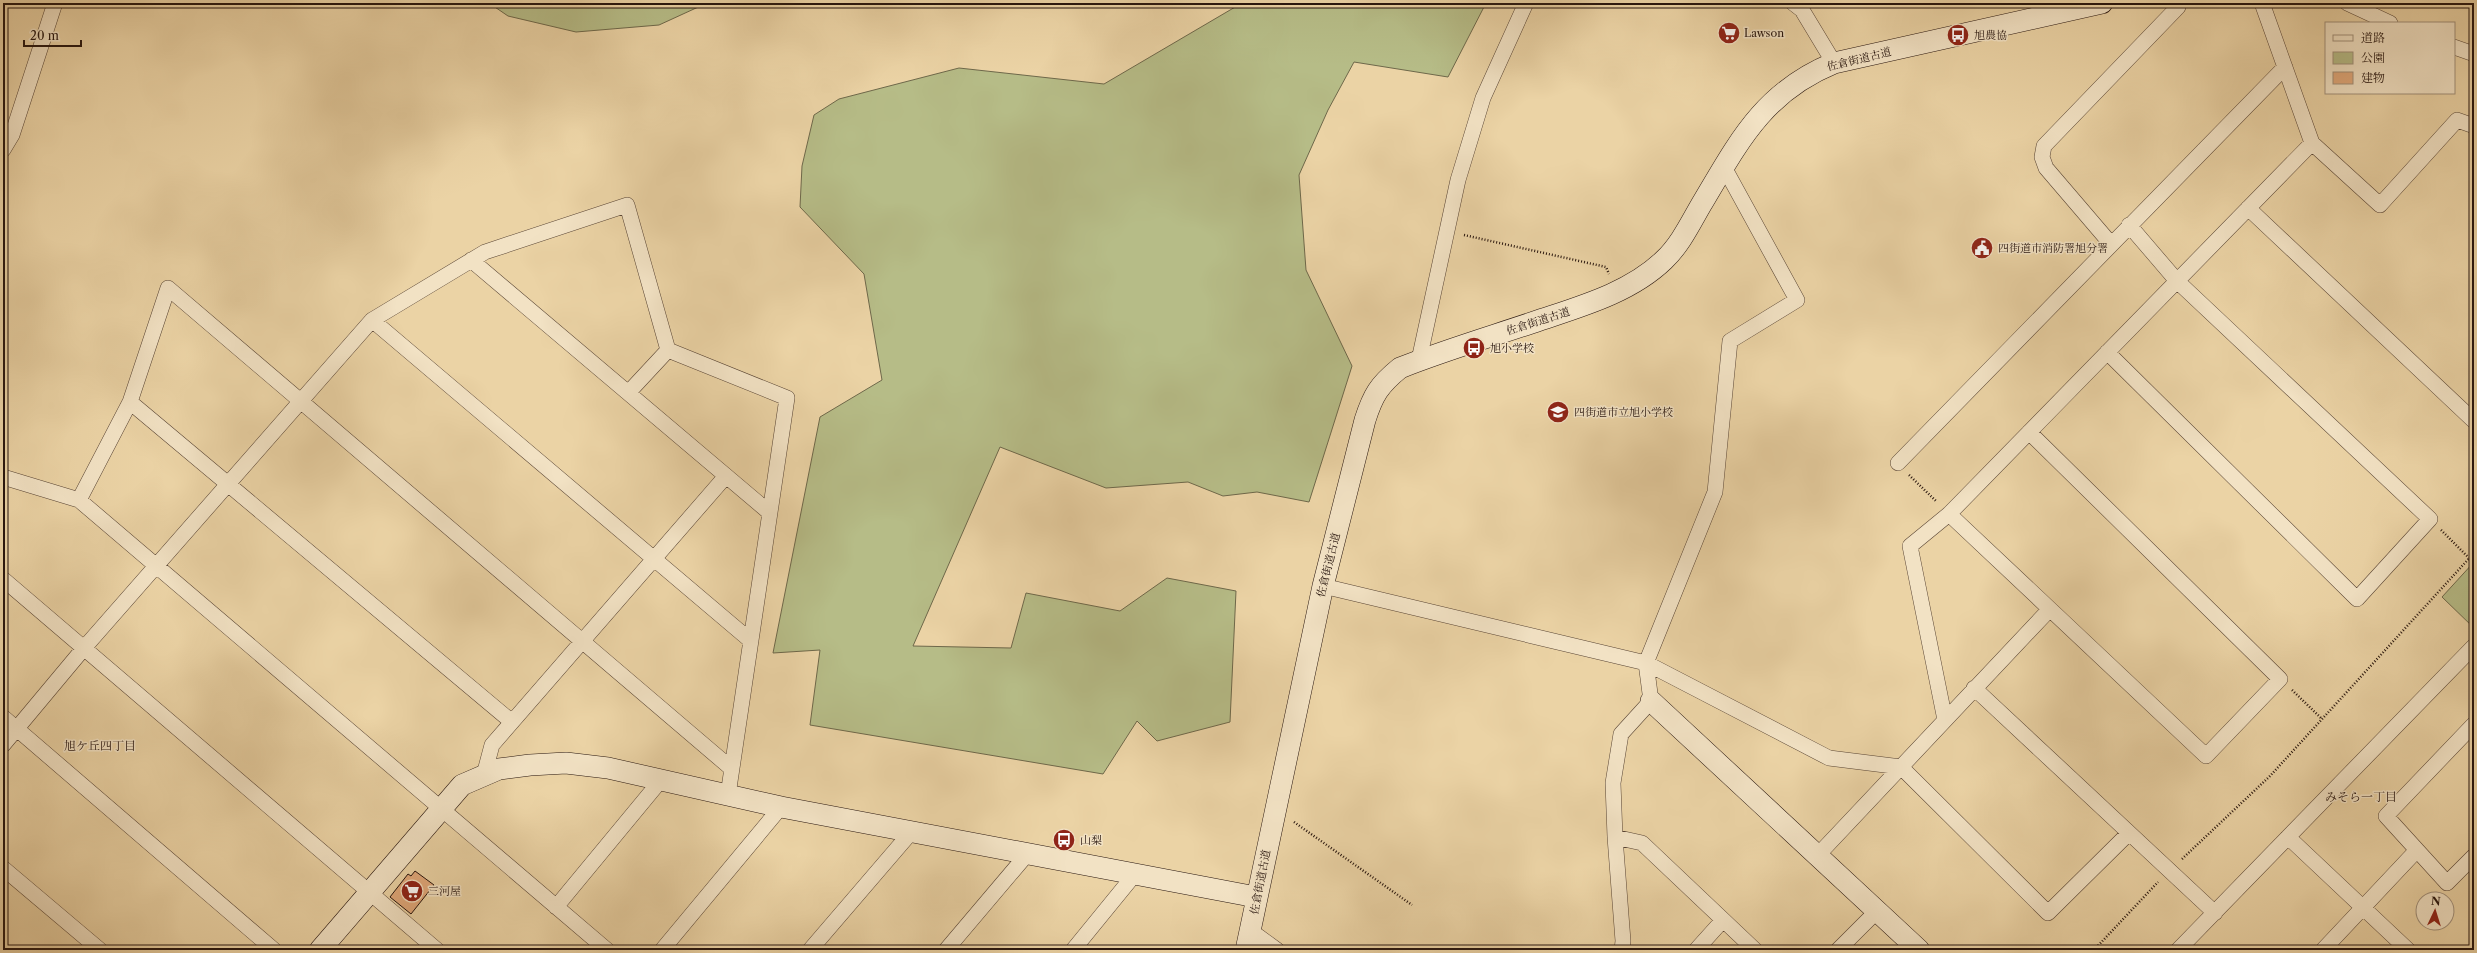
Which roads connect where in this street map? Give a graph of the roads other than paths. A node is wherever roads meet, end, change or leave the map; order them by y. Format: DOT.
graph roads {
  1 [pos="55,3"];
  2 [pos="1526,3"];
  3 [pos="1793,3"];
  4 [pos="2102,3"];
  5 [pos="2179,3"];
  6 [pos="2262,3"];
  7 [pos="2348,3"];
  8 [pos="2388,22"];
  9 [pos="2455,47"];
  10 [pos="2474,54"];
  11 [pos="1834,63"];
  12 [pos="2284,67"];
  13 [pos="2474,126"];
  14 [pos="2312,143"];
  15 [pos="3,150"];
  16 [pos="1724,167"];
  17 [pos="2248,208"];
  18 [pos="2129,225"];
  19 [pos="2111,244"];
  20 [pos="471,260"];
  21 [pos="2177,281"];
  22 [pos="372,320"];
  23 [pos="668,350"];
  24 [pos="2108,352"];
  25 [pos="1419,360"];
  26 [pos="628,394"];
  27 [pos="300,400"];
  28 [pos="130,402"];
  29 [pos="2474,421"];
  30 [pos="2029,432"];
  31 [pos="1898,463"];
  32 [pos="726,476"];
  33 [pos="3,477"];
  34 [pos="227,484"];
  35 [pos="79,500"];
  36 [pos="770,513"];
  37 [pos="1949,514"];
  38 [pos="654,559"];
  39 [pos="155,566"];
  40 [pos="3,579"];
  41 [pos="1322,586"];
  42 [pos="2049,610"];
  43 [pos="582,641"];
  44 [pos="751,641"];
  45 [pos="2474,646"];
  46 [pos="84,648"];
  47 [pos="1646,663"];
  48 [pos="1974,688"];
  49 [pos="1651,701"];
  50 [pos="3,717"];
  51 [pos="1945,720"];
  52 [pos="512,722"];
  53 [pos="2474,724"];
  54 [pos="16,729"];
  55 [pos="3,745"];
  56 [pos="1901,767"];
  57 [pos="732,769"];
  58 [pos="484,775"];
  59 [pos="661,780"];
  60 [pos="728,795"];
  61 [pos="781,806"];
  62 [pos="441,808"];
  63 [pos="913,830"];
  64 [pos="2129,833"];
  65 [pos="2288,836"];
  66 [pos="1615,837"];
  67 [pos="2417,850"];
  68 [pos="1029,852"];
  69 [pos="1818,855"];
  70 [pos="2474,856"];
  71 [pos="3,868"];
  72 [pos="1135,874"];
  73 [pos="369,892"];
  74 [pos="1256,897"];
  75 [pos="556,907"];
  76 [pos="2363,908"];
  77 [pos="1877,911"];
  78 [pos="2215,913"];
  79 [pos="1723,920"];
  80 [pos="1248,940"];
  81 [pos="100,950"];
  82 [pos="274,950"];
  83 [pos="320,950"];
  84 [pos="437,950"];
  85 [pos="607,950"];
  86 [pos="662,950"];
  87 [pos="810,950"];
  88 [pos="946,950"];
  89 [pos="1073,950"];
  90 [pos="1277,950"];
  91 [pos="1622,950"];
  92 [pos="1696,950"];
  93 [pos="1755,950"];
  94 [pos="1838,950"];
  95 [pos="1919,950"];
  96 [pos="2178,950"];
  97 [pos="2323,950"];
  98 [pos="2408,950"];
  1 -- 15 [label="street"];
  2 -- 25 [label="street"];
  3 -- 11 [label="street"];
  4 -- 11 [label="street, 佐倉街道古道"];
  5 -- 19 [label="street"];
  6 -- 12 [label="street"];
  7 -- 8 [label="street"];
  9 -- 10 [label="street"];
  11 -- 16 [label="street, 佐倉街道古道"];
  12 -- 14 [label="street"];
  12 -- 18 [label="street"];
  13 -- 14 [label="street"];
  14 -- 17 [label="street"];
  16 -- 25 [label="street, 佐倉街道古道"];
  16 -- 47 [label="street"];
  17 -- 21 [label="street"];
  17 -- 29 [label="street"];
  18 -- 19 [label="street"];
  18 -- 21 [label="street"];
  19 -- 31 [label="street"];
  20 -- 22 [label="street"];
  20 -- 23 [label="street"];
  20 -- 26 [label="street"];
  21 -- 24 [label="street"];
  21 -- 24 [label="street"];
  22 -- 27 [label="street"];
  22 -- 38 [label="street"];
  23 -- 26 [label="street"];
  23 -- 36 [label="street"];
  24 -- 30 [label="street"];
  25 -- 41 [label="street, 佐倉街道古道"];
  26 -- 32 [label="street"];
  27 -- 28 [label="street"];
  27 -- 34 [label="street"];
  27 -- 43 [label="street"];
  28 -- 34 [label="street"];
  28 -- 35 [label="street"];
  30 -- 37 [label="street"];
  30 -- 42 [label="street"];
  32 -- 36 [label="street"];
  32 -- 38 [label="street"];
  33 -- 35 [label="street"];
  34 -- 39 [label="street"];
  34 -- 52 [label="street"];
  35 -- 39 [label="street"];
  36 -- 44 [label="street"];
  37 -- 42 [label="street"];
  37 -- 51 [label="street"];
  38 -- 43 [label="street"];
  38 -- 44 [label="street"];
  39 -- 46 [label="street"];
  39 -- 62 [label="street"];
  40 -- 46 [label="street"];
  41 -- 47 [label="street"];
  41 -- 74 [label="street, 佐倉街道古道"];
  42 -- 48 [label="street"];
  43 -- 52 [label="street"];
  43 -- 57 [label="street"];
  44 -- 57 [label="street"];
  45 -- 65 [label="street"];
  46 -- 54 [label="street"];
  46 -- 73 [label="street"];
  47 -- 49 [label="street"];
  47 -- 56 [label="street"];
  48 -- 51 [label="street"];
  48 -- 64 [label="street"];
  49 -- 66 [label="street"];
  49 -- 69 [label="street"];
  50 -- 54 [label="street"];
  51 -- 56 [label="street"];
  52 -- 58 [label="street"];
  53 -- 67 [label="street"];
  54 -- 55 [label="street"];
  54 -- 82 [label="street"];
  56 -- 64 [label="street"];
  56 -- 69 [label="street"];
  57 -- 60 [label="street"];
  58 -- 59 [label="street"];
  58 -- 62 [label="street"];
  59 -- 60 [label="street"];
  59 -- 75 [label="street"];
  60 -- 61 [label="street"];
  61 -- 63 [label="street"];
  61 -- 86 [label="street"];
  62 -- 73 [label="street"];
  62 -- 75 [label="street"];
  63 -- 68 [label="street"];
  63 -- 87 [label="street"];
  64 -- 78 [label="street"];
  65 -- 76 [label="street"];
  65 -- 78 [label="street"];
  66 -- 79 [label="street"];
  66 -- 91 [label="street"];
  67 -- 70 [label="street"];
  67 -- 76 [label="street"];
  68 -- 72 [label="street"];
  68 -- 88 [label="street"];
  69 -- 77 [label="street"];
  71 -- 81 [label="street"];
  72 -- 74 [label="street"];
  72 -- 89 [label="street"];
  73 -- 83 [label="street"];
  73 -- 84 [label="street"];
  74 -- 80 [label="street, 佐倉街道古道"];
  75 -- 85 [label="street"];
  76 -- 97 [label="street"];
  76 -- 98 [label="street"];
  77 -- 94 [label="street"];
  77 -- 95 [label="street"];
  78 -- 96 [label="street"];
  79 -- 92 [label="street"];
  79 -- 93 [label="street"];
  80 -- 90 [label="street"];
}
